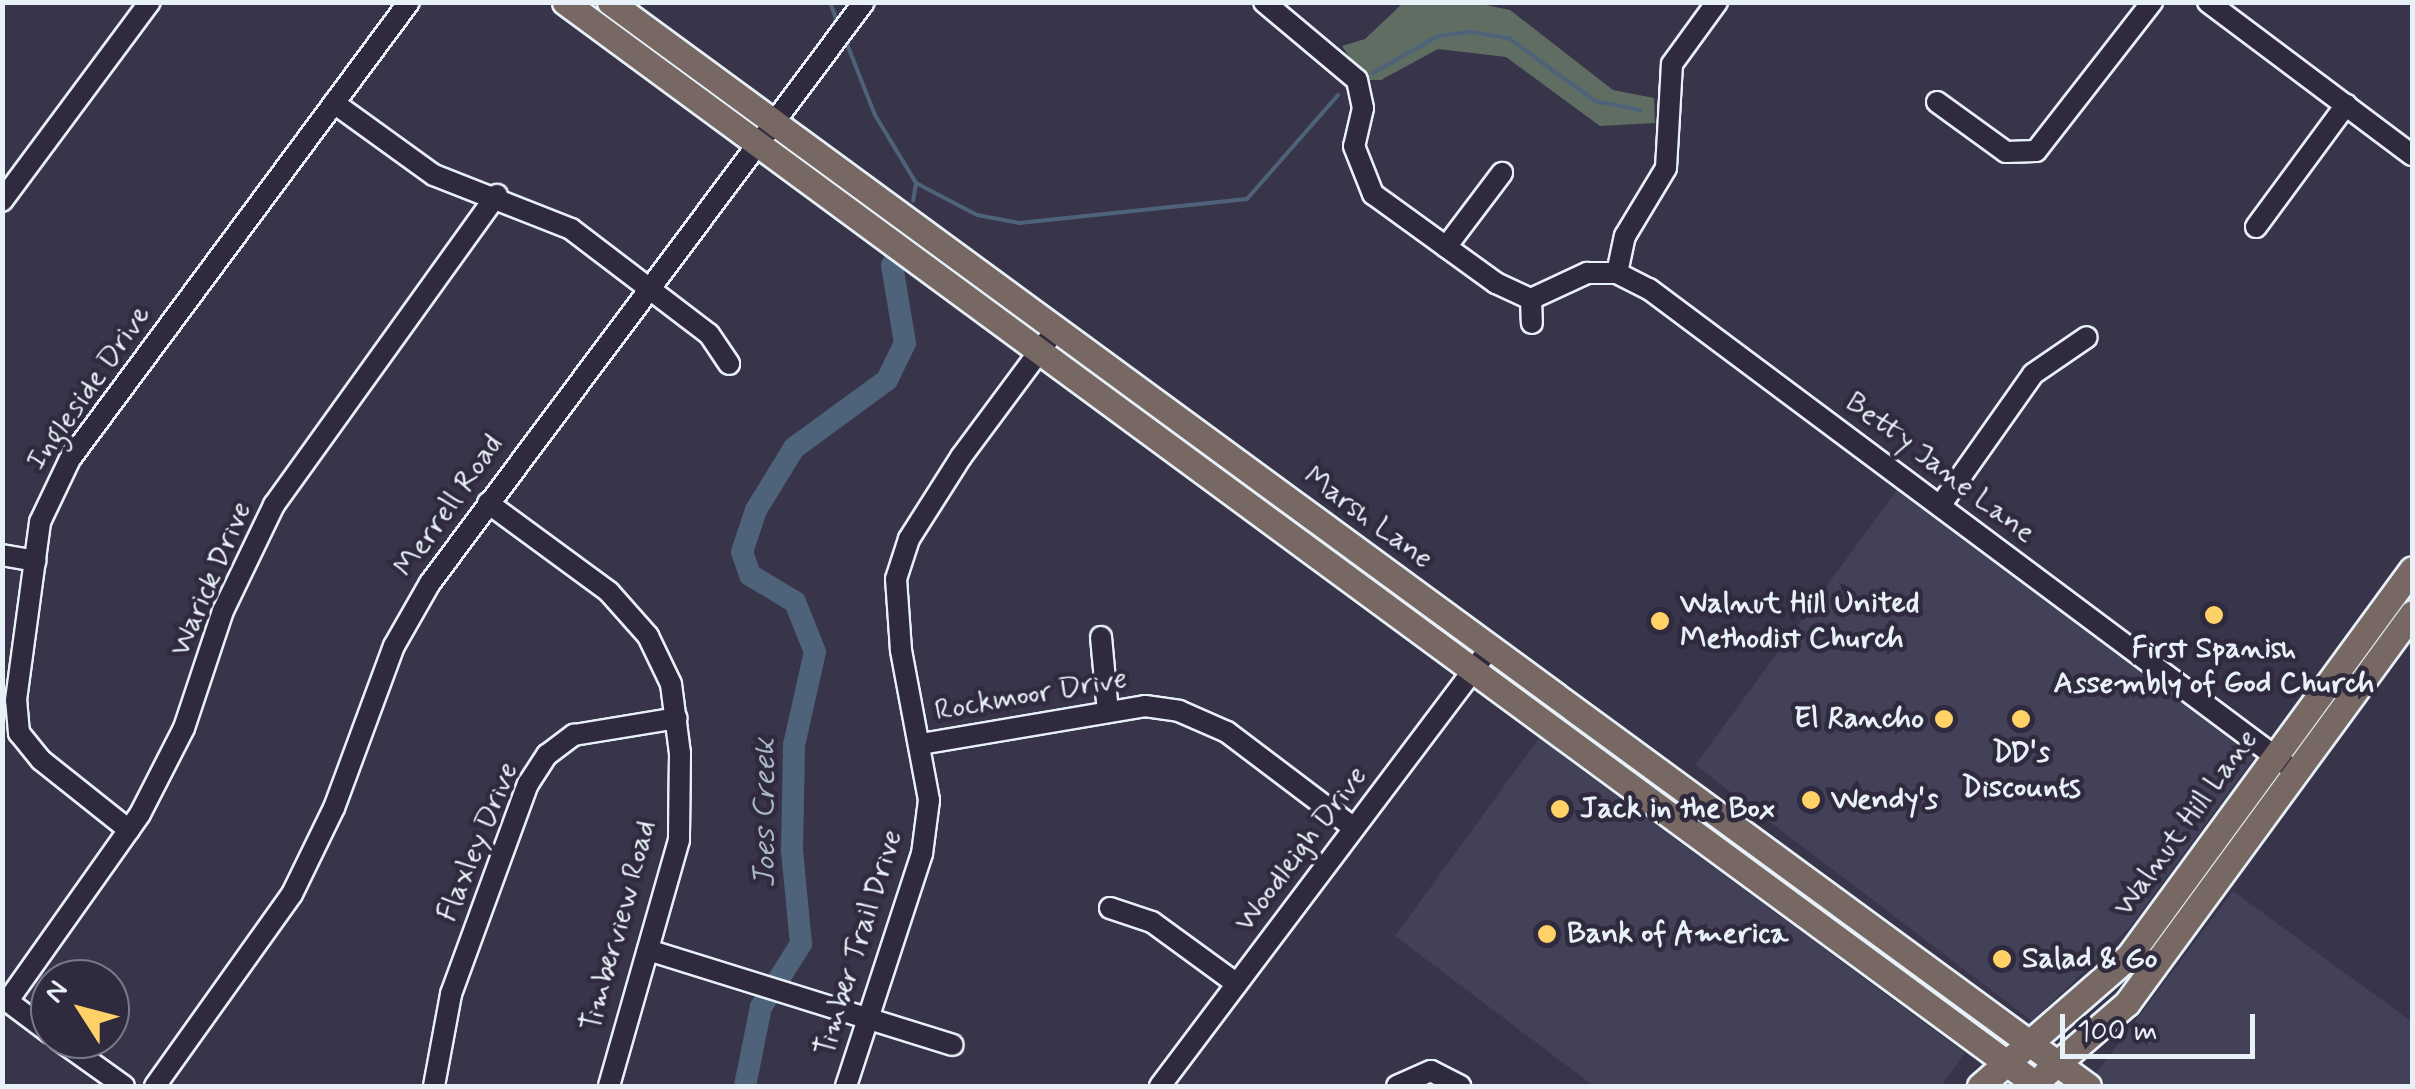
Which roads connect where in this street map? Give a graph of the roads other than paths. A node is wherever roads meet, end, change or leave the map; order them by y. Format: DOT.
graph roads {
  1 [pos="150,2"];
  2 [pos="409,2"];
  3 [pos="565,2"];
  4 [pos="610,2"];
  5 [pos="1264,2"];
  6 [pos="1717,2"];
  7 [pos="2152,2"];
  8 [pos="2208,2"];
  9 [pos="858,11"];
  10 [pos="1938,102"];
  11 [pos="334,103"];
  12 [pos="2346,106"];
  13 [pos="768,133"];
  14 [pos="2412,156"];
  15 [pos="1502,173"];
  16 [pos="497,196"];
  17 [pos="2,202"];
  18 [pos="2256,227"];
  19 [pos="1446,247"];
  20 [pos="1617,273"];
  21 [pos="652,290"];
  22 [pos="1531,299"];
  23 [pos="1532,323"];
  24 [pos="1058,330"];
  25 [pos="2087,337"];
  26 [pos="1040,350"];
  27 [pos="728,364"];
  28 [pos="1280,493"];
  29 [pos="488,503"];
  30 [pos="1940,506"];
  31 [pos="1264,515"];
  32 [pos="2,555"];
  33 [pos="35,561"];
  34 [pos="2412,569"];
  35 [pos="2400,626"];
  36 [pos="1101,638"];
  37 [pos="1490,648"];
  38 [pos="1473,669"];
  39 [pos="1108,712"];
  40 [pos="677,718"];
  41 [pos="921,744"];
  42 [pos="2286,764"];
  43 [pos="1676,785"];
  44 [pos="1660,807"];
  45 [pos="1354,828"];
  46 [pos="129,830"];
  47 [pos="2196,887"];
  48 [pos="1822,892"];
  49 [pos="1110,908"];
  50 [pos="1804,913"];
  51 [pos="648,950"];
  52 [pos="1238,984"];
  53 [pos="5,999"];
  54 [pos="30,1018"];
  55 [pos="868,1019"];
  56 [pos="953,1045"];
  57 [pos="2031,1046"];
  58 [pos="86,1059"];
  59 [pos="2008,1064"];
  60 [pos="2057,1065"];
  61 [pos="124,1086"];
  62 [pos="155,1086"];
  63 [pos="434,1086"];
  64 [pos="609,1086"];
  65 [pos="846,1086"];
  66 [pos="1160,1086"];
  67 [pos="1397,1086"];
  68 [pos="1460,1086"];
  69 [pos="1980,1086"];
  70 [pos="2034,1086"];
  71 [pos="2088,1086"];
  1 -- 17 [label="street"];
  2 -- 11 [label="street, Ingleside Drive"];
  3 -- 13 [label="main road, Marsh Lane"];
  4 -- 13 [label="main road, Marsh Lane"];
  5 -- 19 [label="street"];
  6 -- 20 [label="street"];
  7 -- 10 [label="street"];
  8 -- 12 [label="street"];
  9 -- 13 [label="street, Merrell Road"];
  11 -- 16 [label="street"];
  11 -- 33 [label="street, Ingleside Drive"];
  12 -- 14 [label="street"];
  12 -- 18 [label="street"];
  13 -- 21 [label="street, Merrell Road"];
  13 -- 24 [label="main road, Marsh Lane"];
  13 -- 26 [label="main road, Marsh Lane"];
  15 -- 19 [label="street"];
  16 -- 21 [label="street"];
  16 -- 46 [label="street, Warick Drive"];
  19 -- 22 [label="street"];
  20 -- 22 [label="street"];
  20 -- 30 [label="street, Betty Jane Lane"];
  21 -- 27 [label="street"];
  21 -- 29 [label="street, Merrell Road"];
  22 -- 23 [label="street"];
  24 -- 26 [label="street, Timber Trail Drive"];
  24 -- 28 [label="main road, Marsh Lane"];
  25 -- 30 [label="street"];
  26 -- 31 [label="main road, Marsh Lane"];
  26 -- 41 [label="street, Timber Trail Drive"];
  28 -- 31 [label="main road"];
  28 -- 37 [label="main road, Marsh Lane"];
  29 -- 40 [label="street, Timberview Road"];
  29 -- 62 [label="street, Merrell Road"];
  30 -- 42 [label="street, Betty Jane Lane"];
  31 -- 38 [label="main road, Marsh Lane"];
  32 -- 33 [label="street"];
  33 -- 46 [label="street, Ingleside Drive"];
  34 -- 35 [label="main road, Walnut Hill Lane"];
  35 -- 42 [label="main road, Walnut Hill Lane"];
  36 -- 39 [label="street"];
  37 -- 38 [label="street, Woodleigh Drive"];
  37 -- 43 [label="main road, Marsh Lane"];
  38 -- 44 [label="main road, Marsh Lane"];
  38 -- 45 [label="street, Woodleigh Drive"];
  39 -- 41 [label="street, Rockmoor Drive"];
  39 -- 45 [label="street, Rockmoor Drive"];
  40 -- 51 [label="street, Timberview Road"];
  40 -- 63 [label="street, Flaxley Drive"];
  41 -- 55 [label="street, Timber Trail Drive"];
  42 -- 47 [label="main road, Walnut Hill Lane"];
  43 -- 44 [label="main road"];
  43 -- 48 [label="main road, Marsh Lane"];
  44 -- 50 [label="main road, Marsh Lane"];
  45 -- 52 [label="street, Woodleigh Drive"];
  46 -- 53 [label="street, Warick Drive"];
  47 -- 57 [label="main road, Walnut Hill Lane"];
  47 -- 60 [label="main road, Walnut Hill Lane"];
  48 -- 50 [label="main road"];
  48 -- 57 [label="main road, Marsh Lane"];
  49 -- 52 [label="street"];
  50 -- 59 [label="main road, Marsh Lane"];
  51 -- 55 [label="street"];
  51 -- 64 [label="street, Timberview Road"];
  52 -- 66 [label="street, Woodleigh Drive"];
  53 -- 54 [label="street"];
  55 -- 56 [label="street"];
  55 -- 65 [label="street, Timber Trail Drive"];
  57 -- 59 [label="main road, Walnut Hill Lane"];
  57 -- 60 [label="main road, Marsh Lane"];
  58 -- 61 [label="street"];
  59 -- 69 [label="main road, Walnut Hill Lane"];
  59 -- 70 [label="main road, Marsh Lane"];
  60 -- 70 [label="main road, Walnut Hill Lane"];
  60 -- 71 [label="main road, Marsh Lane"];
  67 -- 68 [label="street"];
}
